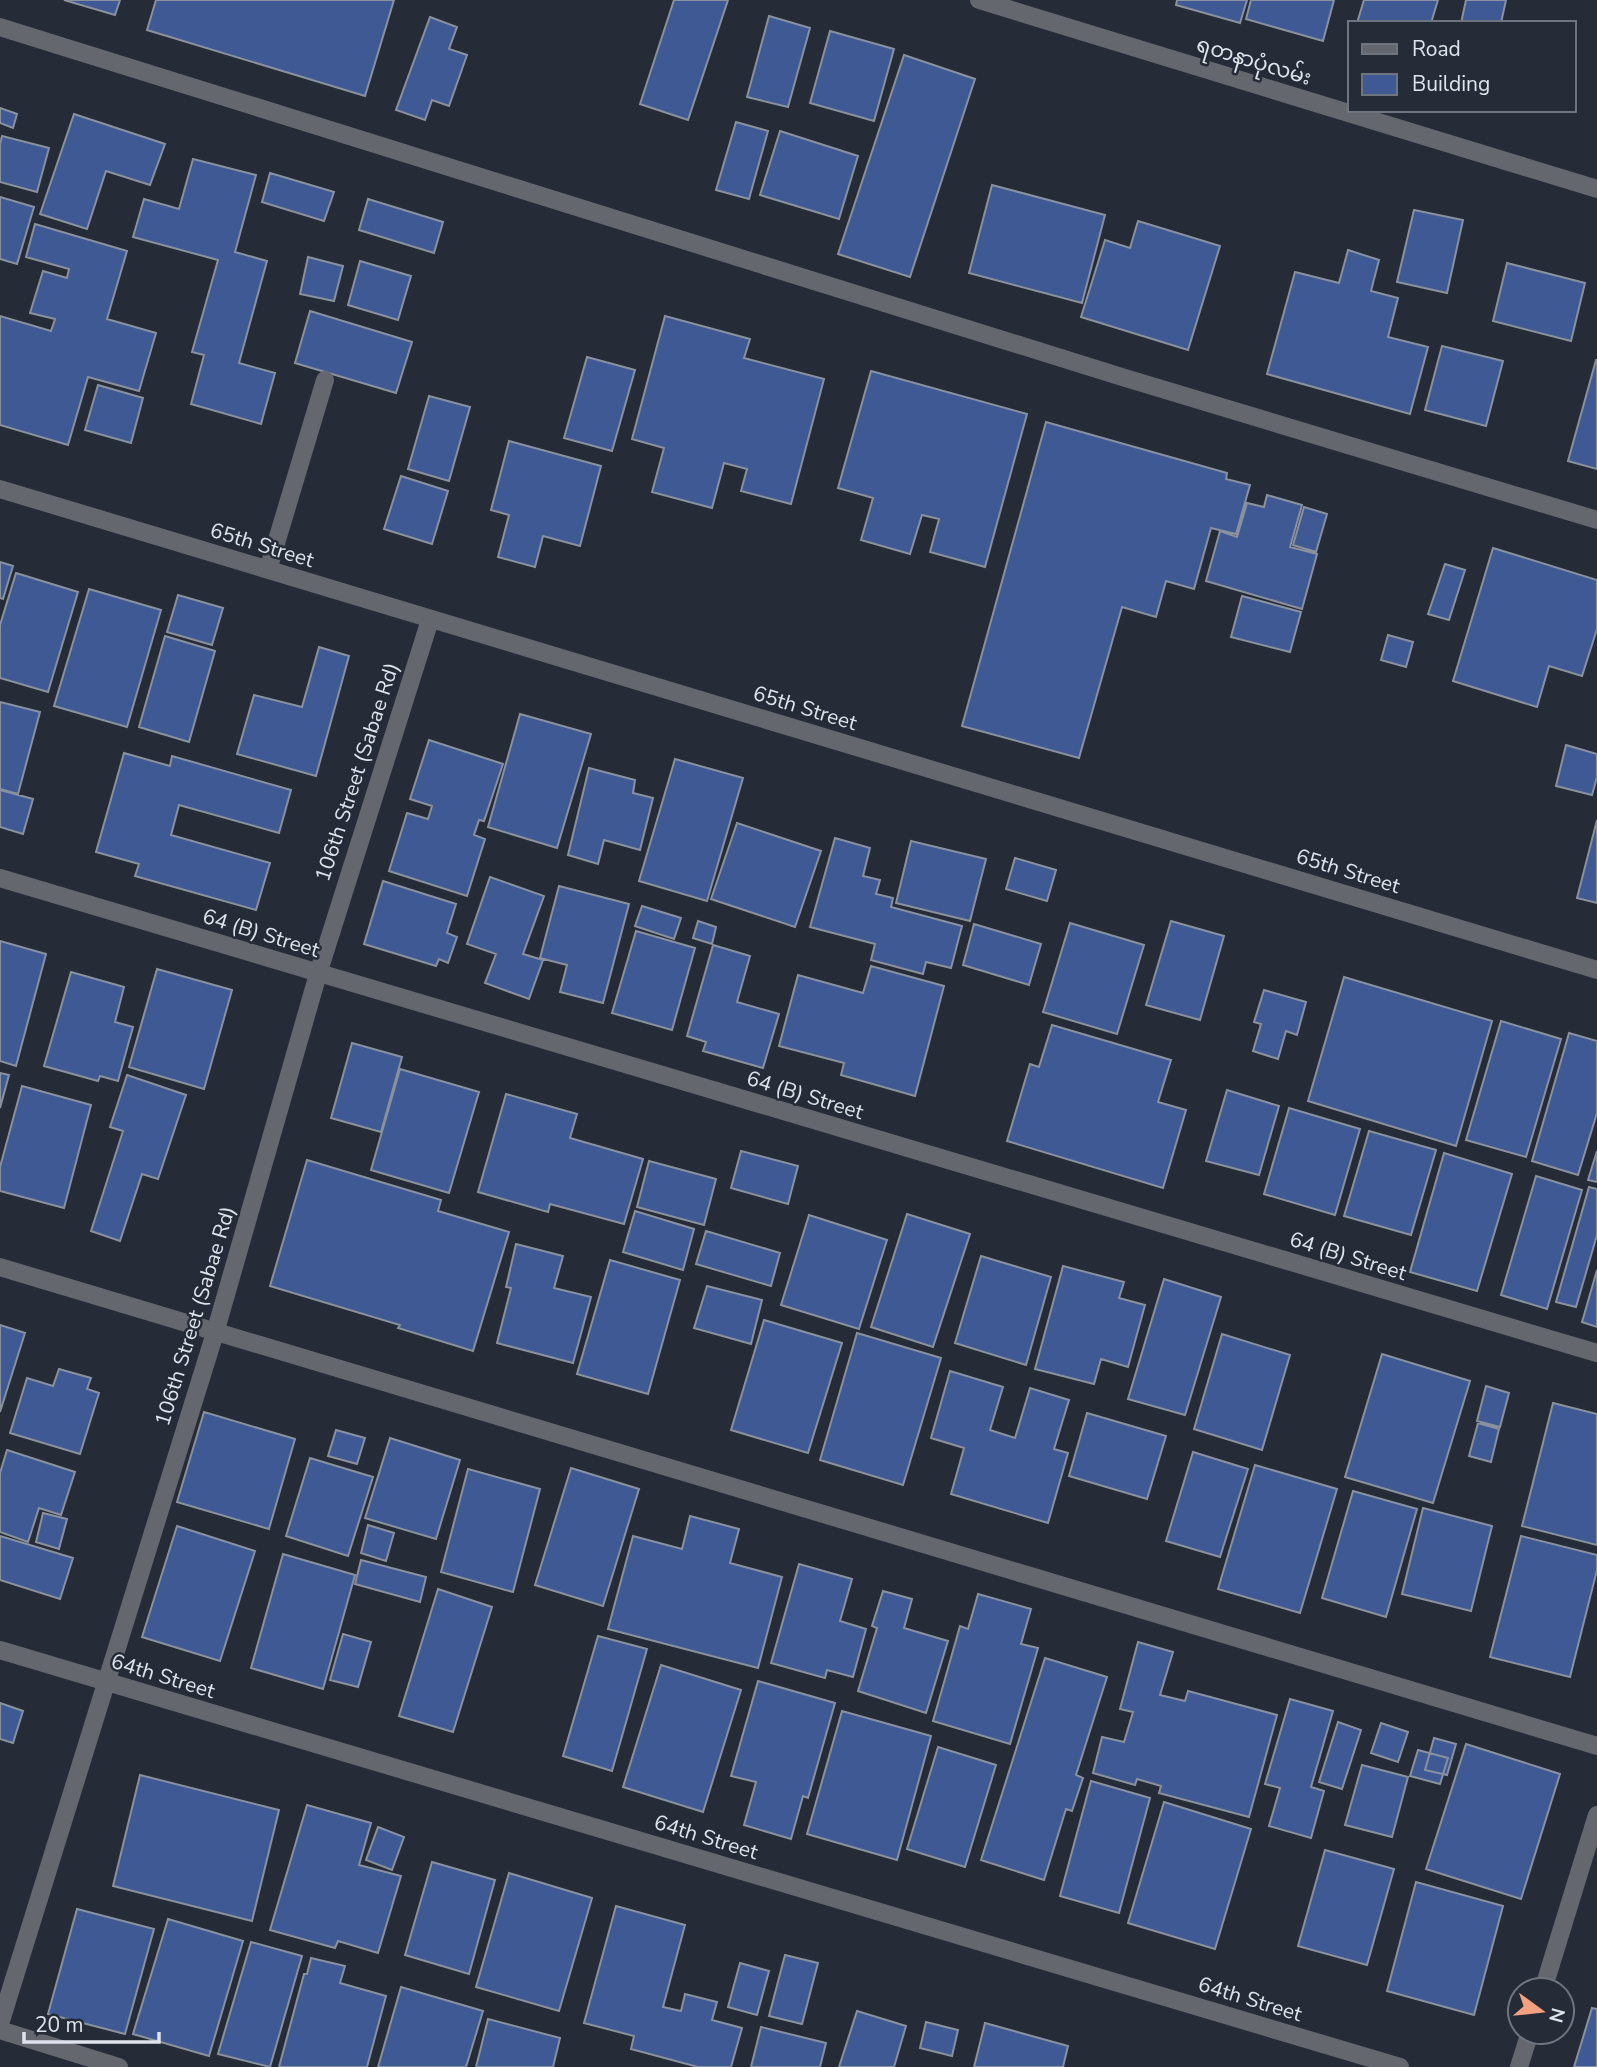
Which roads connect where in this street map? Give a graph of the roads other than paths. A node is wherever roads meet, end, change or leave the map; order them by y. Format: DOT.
graph roads {
  1 [pos="979,0"];
  2 [pos="0,27"];
  3 [pos="1597,189"];
  4 [pos="325,380"];
  5 [pos="0,489"];
  6 [pos="1597,520"];
  7 [pos="268,570"];
  8 [pos="430,620"];
  9 [pos="0,878"];
  10 [pos="1597,970"];
  11 [pos="318,974"];
  12 [pos="0,1267"];
  13 [pos="215,1333"];
  14 [pos="1597,1353"];
  15 [pos="0,1650"];
  16 [pos="105,1683"];
  17 [pos="1597,1746"];
  18 [pos="1597,1815"];
  19 [pos="1547,1976"];
  20 [pos="0,2024"];
  21 [pos="0,2030"];
  22 [pos="1526,2046"];
  23 [pos="119,2067"];
  24 [pos="1400,2067"];
  25 [pos="1520,2067"];
  1 -- 3 [label="street, ရတနာပုံလမ်း"];
  2 -- 6 [label="street"];
  4 -- 7 [label="street"];
  5 -- 7 [label="street, 65th Street"];
  7 -- 8 [label="street, 65th Street"];
  8 -- 10 [label="street, 65th Street"];
  8 -- 11 [label="street, 106th Street (Sabae Rd)"];
  9 -- 11 [label="street, 64 (B) Street"];
  11 -- 13 [label="street, 106th Street (Sabae Rd)"];
  11 -- 14 [label="street, 64 (B) Street"];
  12 -- 13 [label="street"];
  13 -- 16 [label="street, 106th Street (Sabae Rd)"];
  13 -- 17 [label="street"];
  15 -- 16 [label="street, 64th Street"];
  16 -- 20 [label="street, 106th Street (Sabae Rd)"];
  16 -- 24 [label="street, 64th Street"];
  18 -- 19 [label="street"];
  21 -- 23 [label="street"];
  22 -- 25 [label="street"];
}
